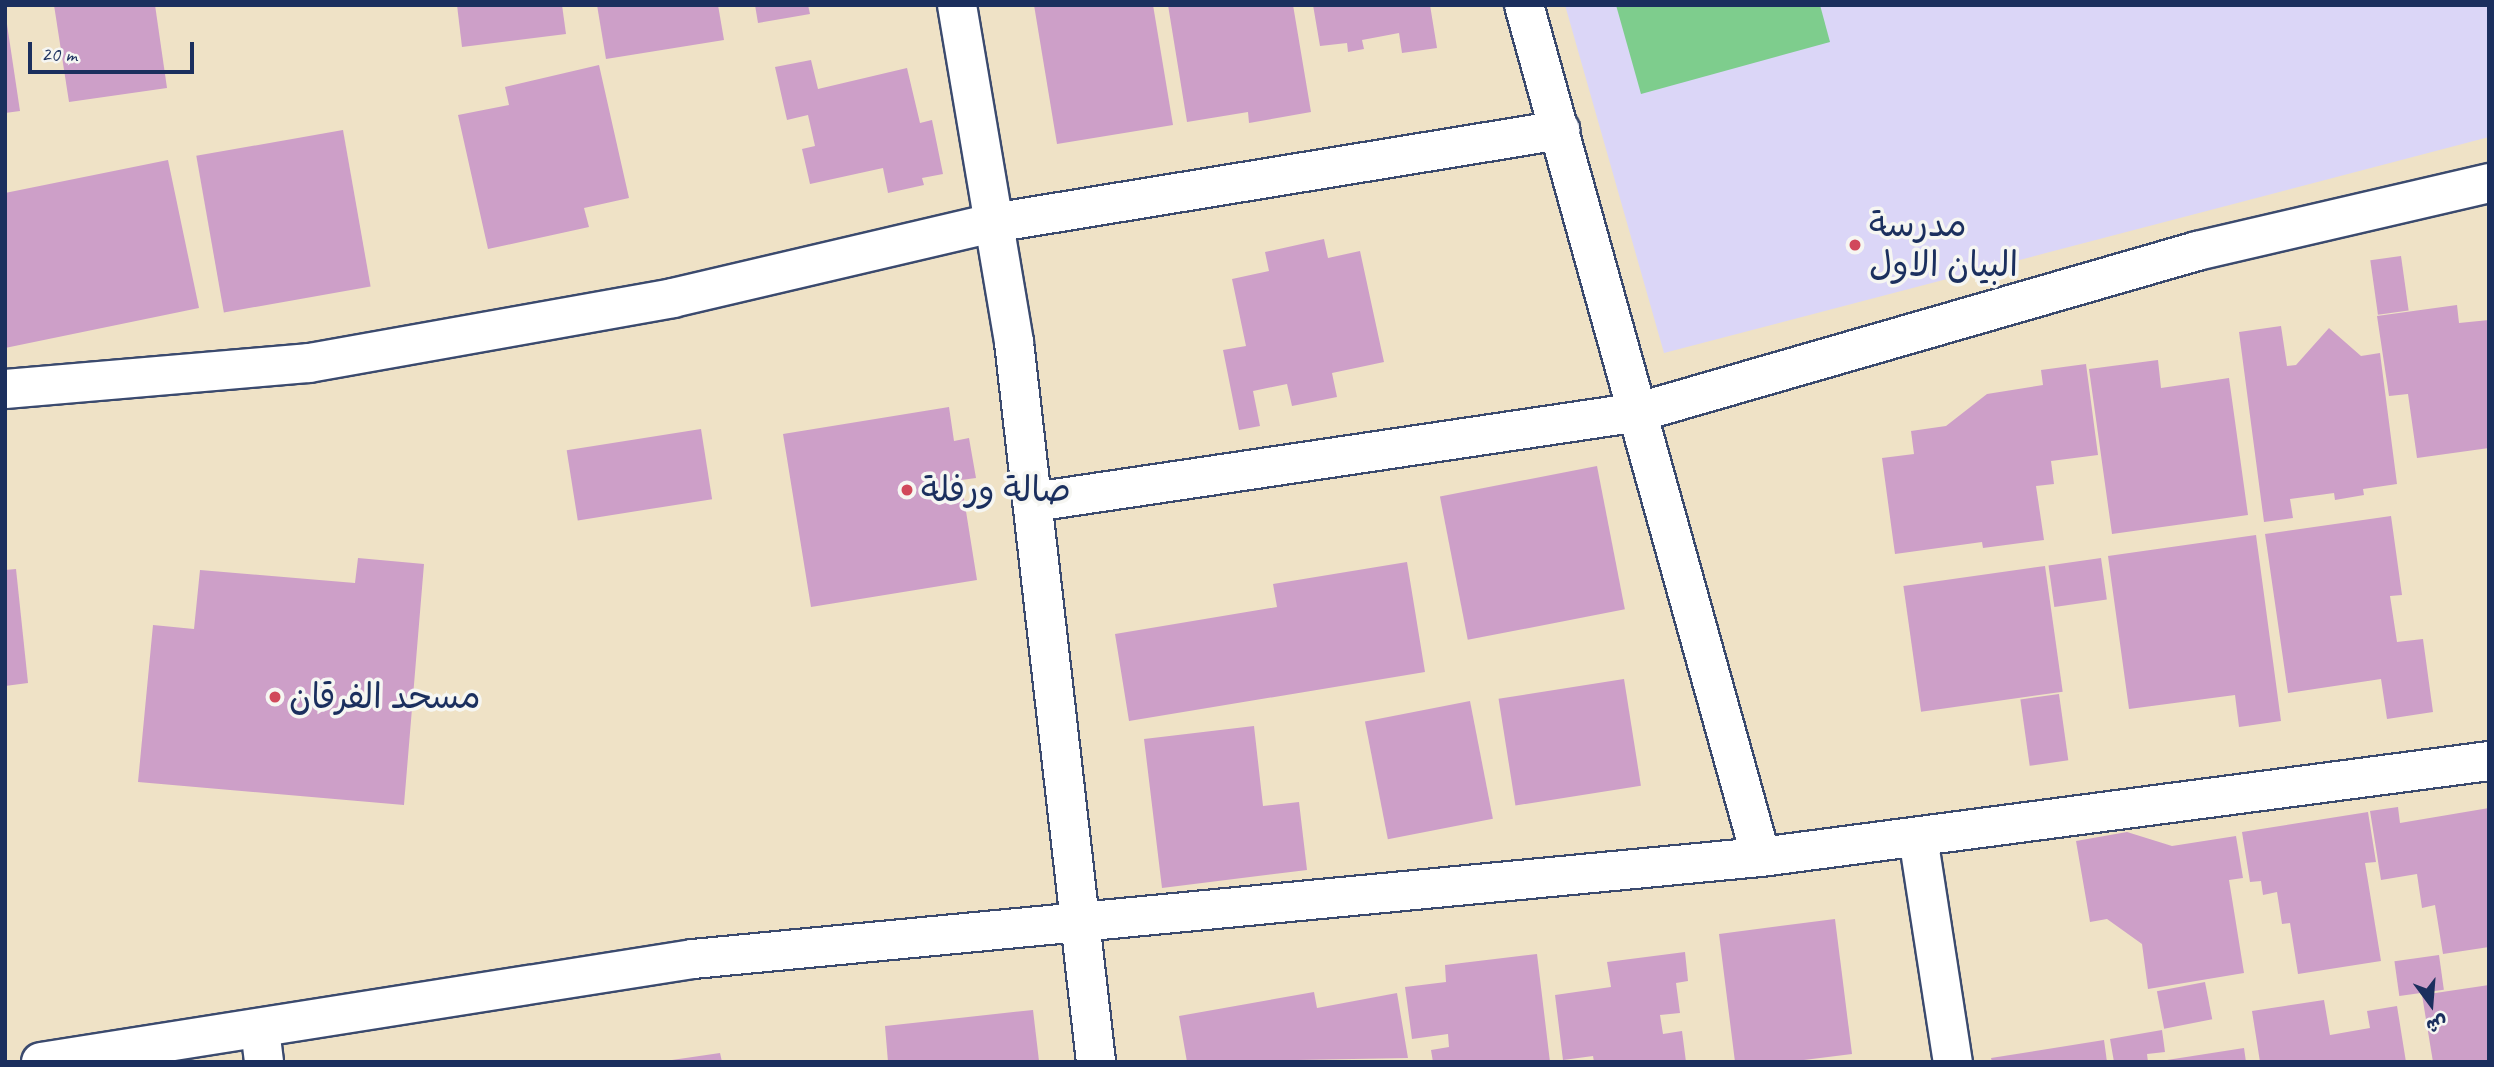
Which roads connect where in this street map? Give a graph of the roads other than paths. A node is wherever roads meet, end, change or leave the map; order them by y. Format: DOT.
graph roads {
  1 [pos="957,5"];
  2 [pos="1524,5"];
  3 [pos="1560,130"];
  4 [pos="2489,183"];
  5 [pos="993,223"];
  6 [pos="5,389"];
  7 [pos="1639,412"];
  8 [pos="1034,502"];
  9 [pos="2489,761"];
  10 [pos="1918,837"];
  11 [pos="1761,857"];
  12 [pos="1078,921"];
  13 [pos="262,1045"];
  14 [pos="41,1062"];
  15 [pos="1096,1062"];
  16 [pos="1953,1062"];
  1 -- 5 [label="street"];
  2 -- 3 [label="street"];
  3 -- 5 [label="street"];
  3 -- 7 [label="street"];
  4 -- 7 [label="street"];
  5 -- 6 [label="street"];
  5 -- 8 [label="street"];
  7 -- 8 [label="street"];
  7 -- 11 [label="street"];
  8 -- 12 [label="street"];
  9 -- 10 [label="street"];
  10 -- 11 [label="street"];
  10 -- 16 [label="street"];
  11 -- 12 [label="street"];
  12 -- 13 [label="street"];
  12 -- 15 [label="street"];
  13 -- 14 [label="street"];
}
